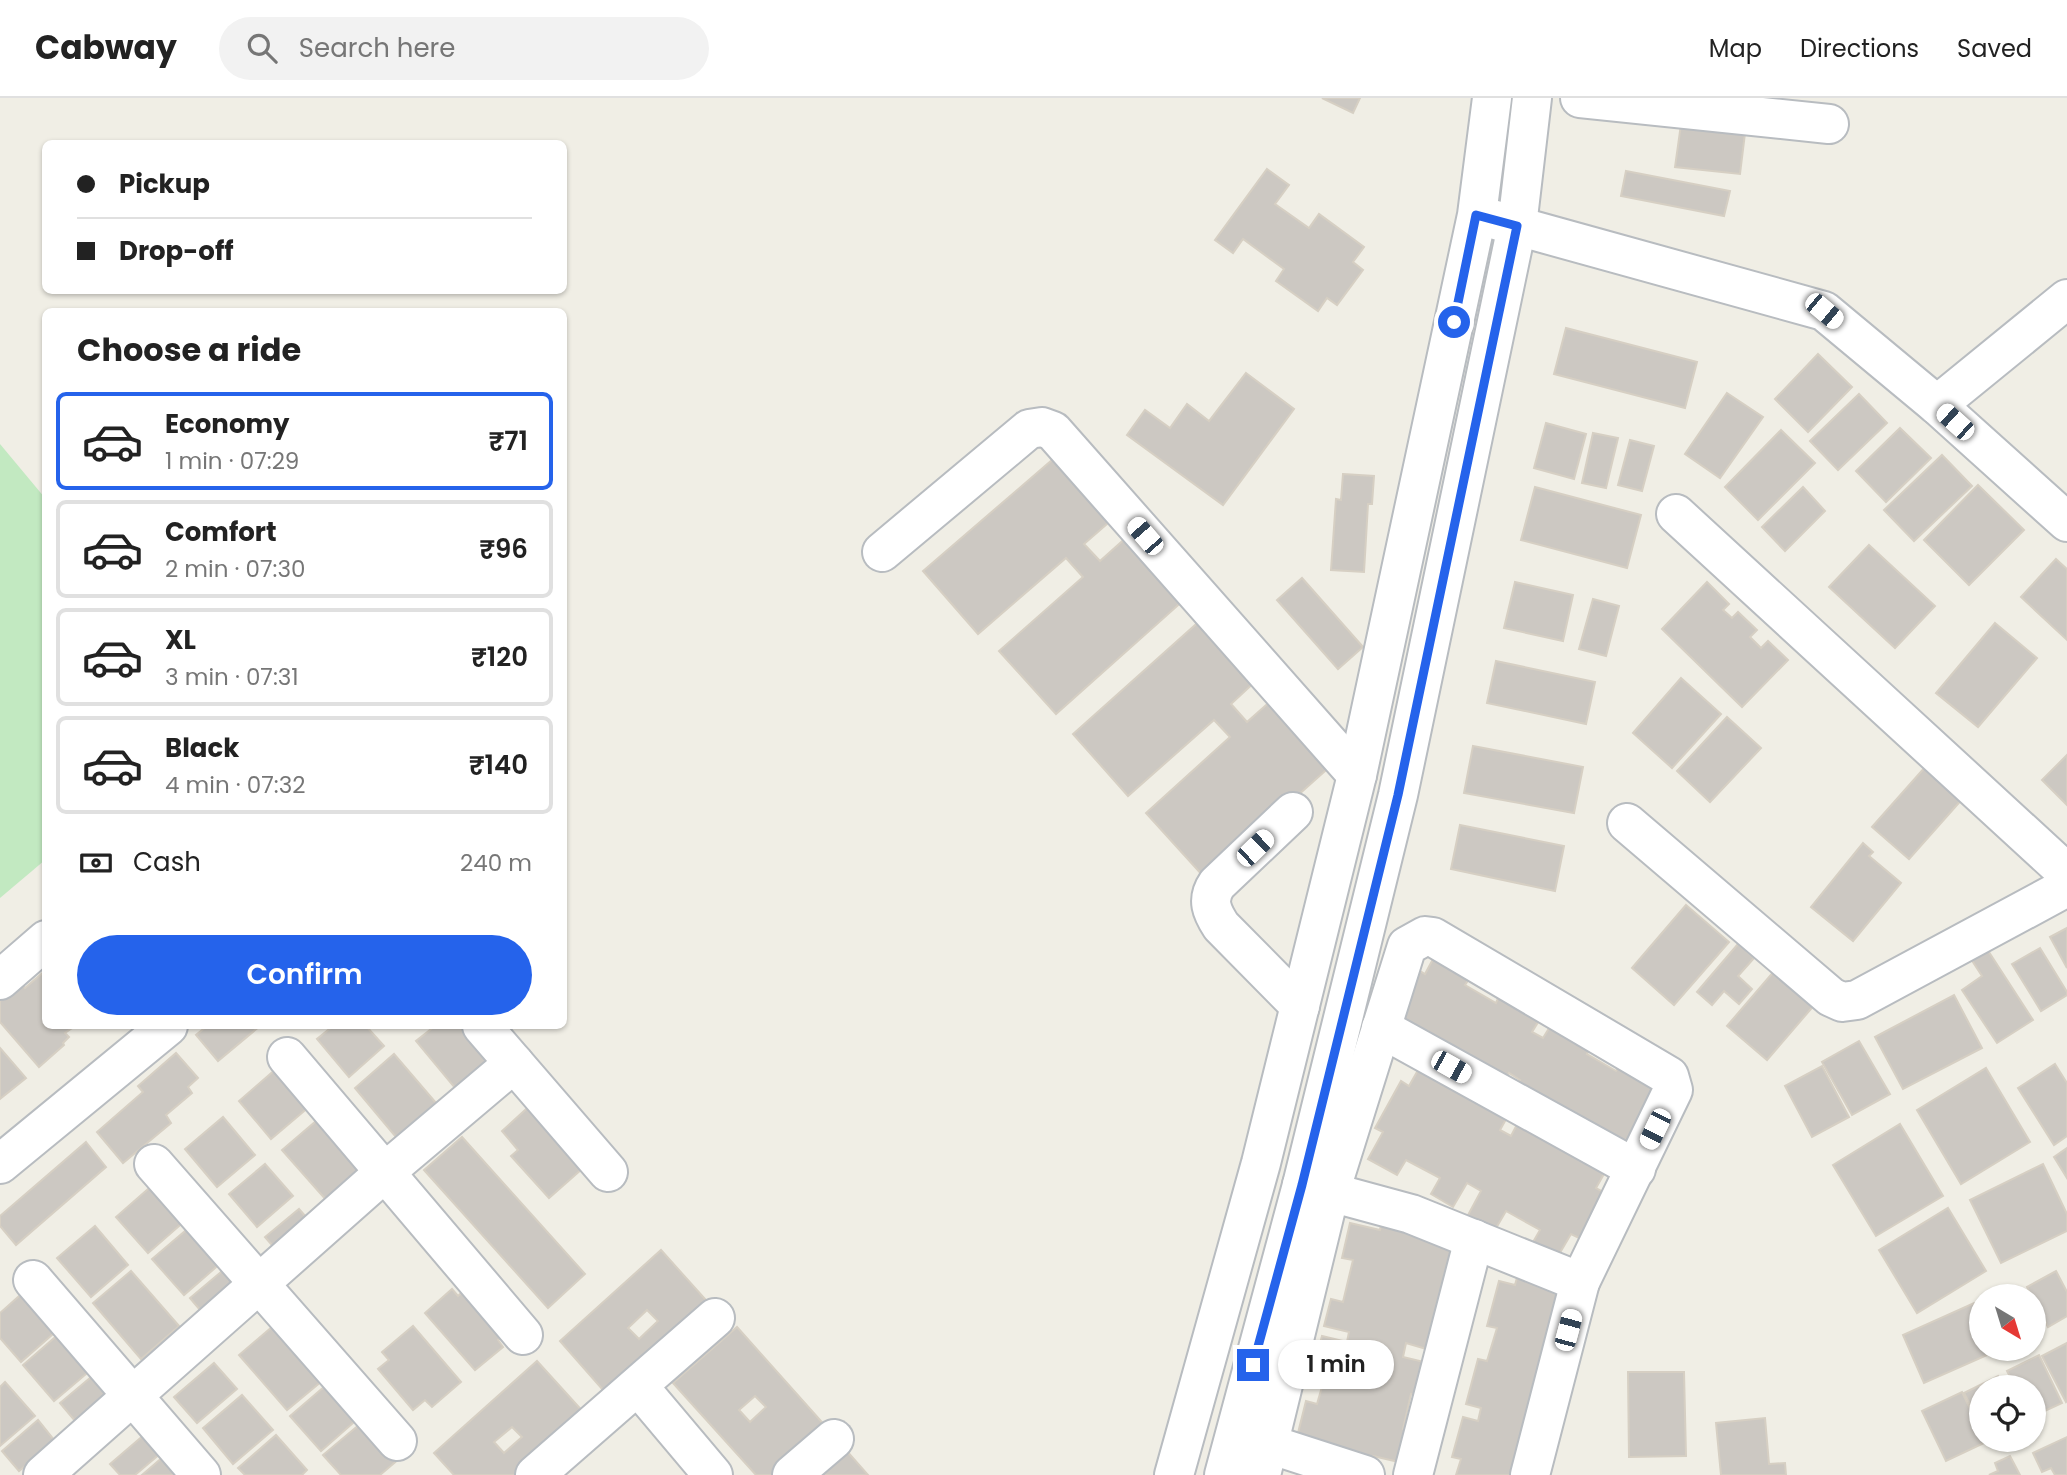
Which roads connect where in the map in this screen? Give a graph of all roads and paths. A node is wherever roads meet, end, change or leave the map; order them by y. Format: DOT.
graph roads {
  1 [pos="1492,98"];
  2 [pos="1532,98"];
  3 [pos="1580,98"];
  4 [pos="1829,124"];
  5 [pos="1476,215"];
  6 [pos="1517,226"];
  7 [pos="2067,299"];
  8 [pos="1937,405"];
  9 [pos="1675,514"];
  10 [pos="2067,522"];
  11 [pos="882,552"];
  12 [pos="1357,775"];
  13 [pos="1293,812"];
  14 [pos="1627,823"];
  15 [pos="2067,873"];
  16 [pos="2067,887"];
  17 [pos="42,943"];
  18 [pos="0,980"];
  19 [pos="1300,1006"];
  20 [pos="1381,1028"];
  21 [pos="164,1029"];
  22 [pos="485,1029"];
  23 [pos="287,1057"];
  24 [pos="514,1063"];
  25 [pos="0,1164"];
  26 [pos="154,1164"];
  27 [pos="1636,1169"];
  28 [pos="385,1171"];
  29 [pos="608,1172"];
  30 [pos="1316,1188"];
  31 [pos="1474,1239"];
  32 [pos="33,1280"];
  33 [pos="258,1282"];
  34 [pos="1580,1282"];
  35 [pos="715,1318"];
  36 [pos="523,1335"];
  37 [pos="638,1386"];
  38 [pos="133,1396"];
  39 [pos="834,1439"];
  40 [pos="397,1441"];
  41 [pos="1265,1460"];
  42 [pos="43,1475"];
  43 [pos="201,1475"];
  44 [pos="534,1475"];
  45 [pos="713,1475"];
  46 [pos="792,1475"];
  47 [pos="1174,1475"];
  48 [pos="1224,1475"];
  49 [pos="1366,1475"];
  50 [pos="1413,1475"];
  51 [pos="1530,1475"];
  1 -- 5 [label="street"];
  2 -- 6 [label="street"];
  3 -- 4 [label="street"];
  5 -- 6 [label="street"];
  5 -- 12 [label="street"];
  6 -- 8 [label="street"];
  6 -- 30 [label="street"];
  7 -- 8 [label="street"];
  8 -- 10 [label="street"];
  9 -- 15 [label="street"];
  11 -- 12 [label="street"];
  12 -- 19 [label="street"];
  13 -- 19 [label="street"];
  14 -- 16 [label="street"];
  17 -- 18 [label="street"];
  19 -- 47 [label="street"];
  20 -- 27 [label="street"];
  20 -- 27 [label="street"];
  20 -- 30 [label="street"];
  21 -- 25 [label="street"];
  22 -- 24 [label="street"];
  23 -- 28 [label="street"];
  24 -- 28 [label="street"];
  24 -- 29 [label="street"];
  26 -- 33 [label="street"];
  27 -- 34 [label="street"];
  28 -- 33 [label="street"];
  28 -- 36 [label="street"];
  30 -- 31 [label="street"];
  30 -- 41 [label="street"];
  30 -- 48 [label="street"];
  31 -- 34 [label="street"];
  31 -- 50 [label="street"];
  32 -- 38 [label="street"];
  33 -- 38 [label="street"];
  33 -- 40 [label="street"];
  34 -- 51 [label="street"];
  35 -- 37 [label="street"];
  37 -- 44 [label="street"];
  37 -- 45 [label="street"];
  38 -- 42 [label="street"];
  38 -- 43 [label="street"];
  39 -- 46 [label="street"];
  41 -- 49 [label="street"];
}
